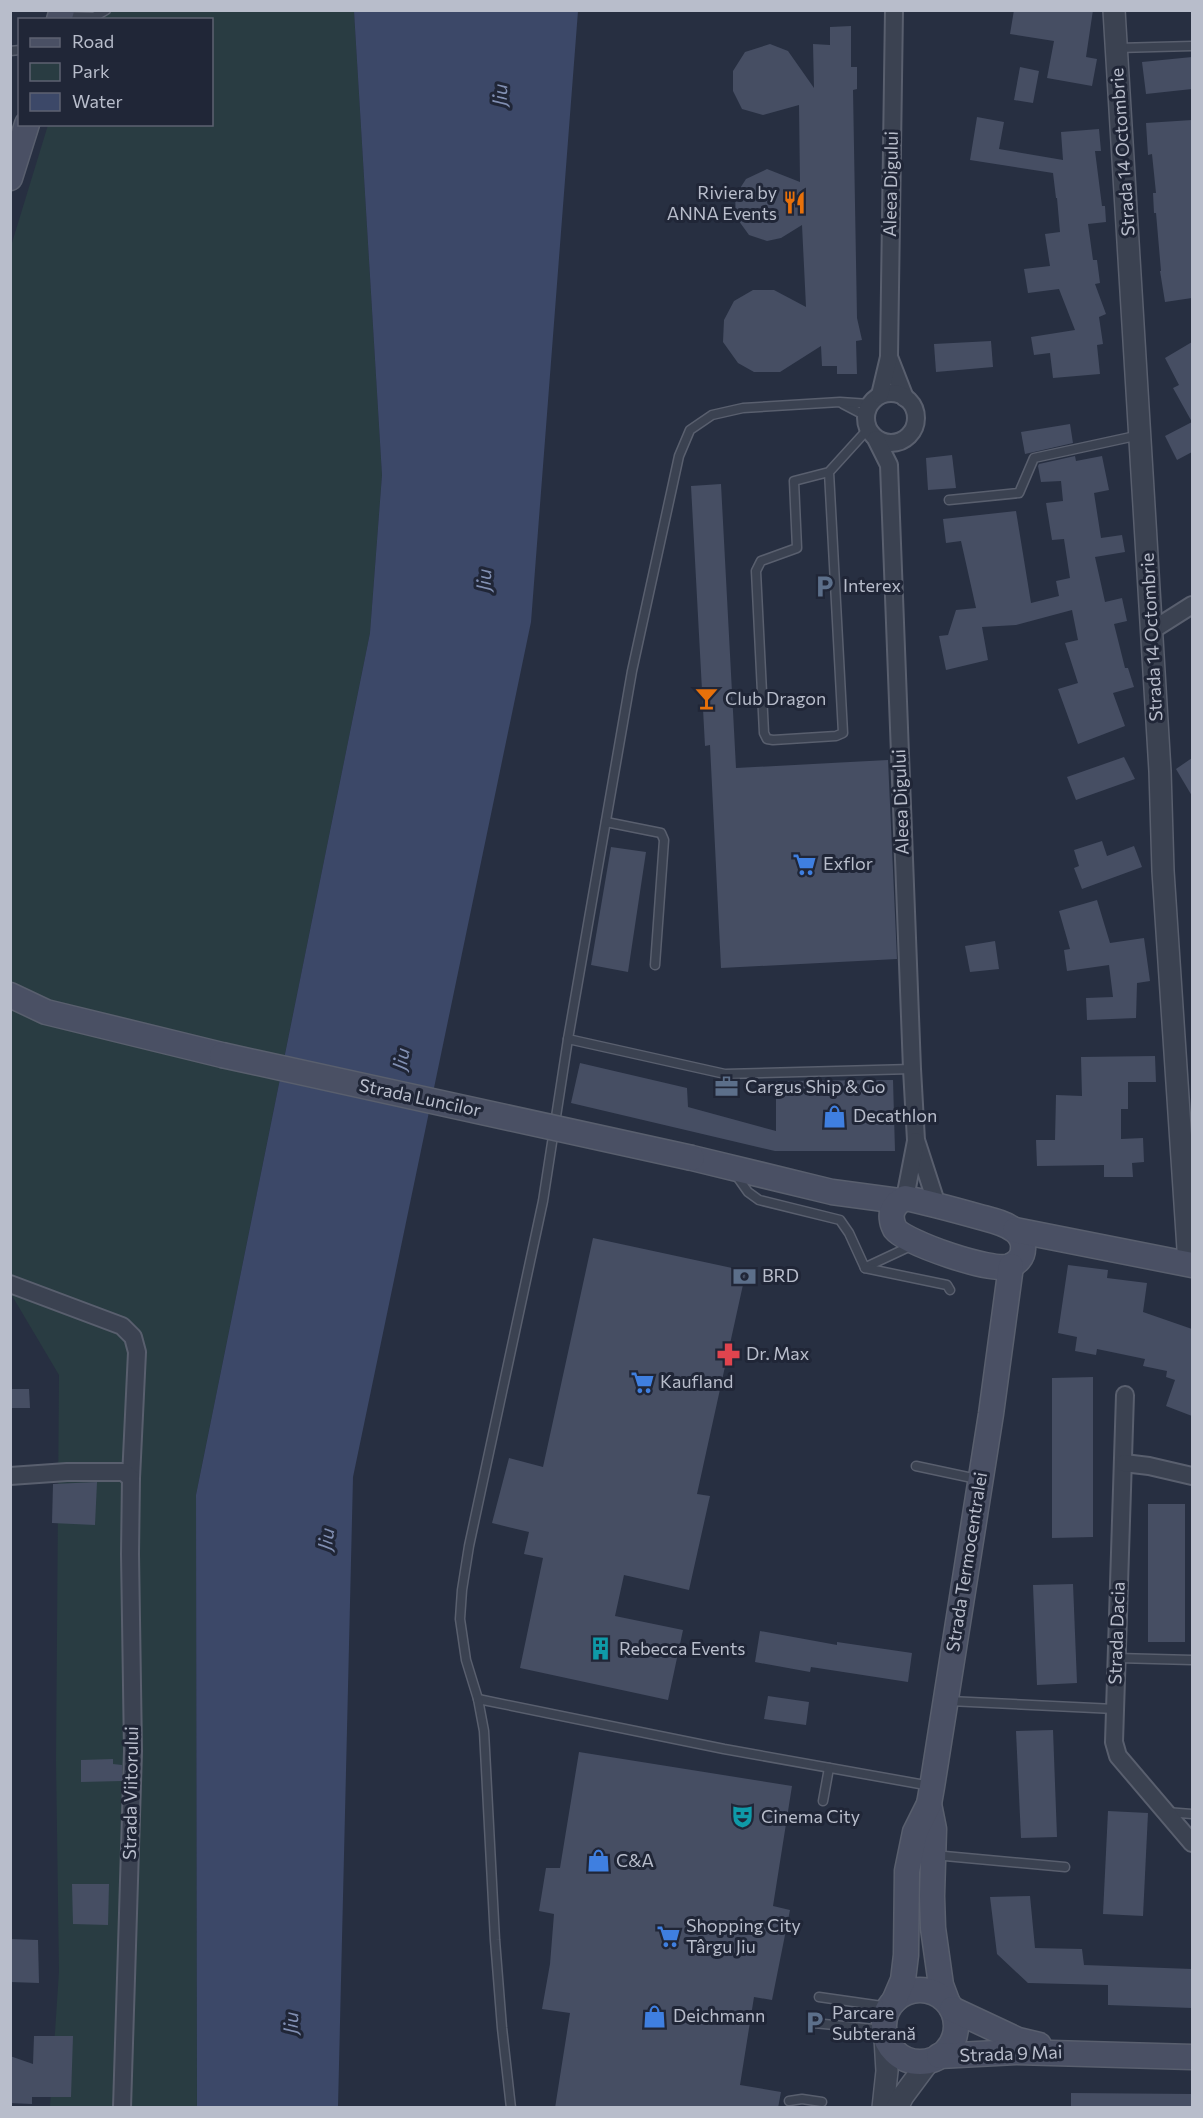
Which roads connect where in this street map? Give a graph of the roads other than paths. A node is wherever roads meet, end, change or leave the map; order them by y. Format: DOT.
graph roads {
  1 [pos="106,10"];
  2 [pos="894,10"];
  3 [pos="1114,10"];
  4 [pos="61,15"];
  5 [pos="1192,46"];
  6 [pos="1116,48"];
  7 [pos="26,126"];
  8 [pos="10,178"];
  9 [pos="889,357"];
  10 [pos="905,398"];
  11 [pos="840,402"];
  12 [pos="872,417"];
  13 [pos="911,433"];
  14 [pos="1140,435"];
  15 [pos="889,465"];
  16 [pos="829,472"];
  17 [pos="949,500"];
  18 [pos="1192,605"];
  19 [pos="1151,631"];
  20 [pos="606,822"];
  21 [pos="655,965"];
  22 [pos="10,995"];
  23 [pos="568,1039"];
  24 [pos="912,1069"];
  25 [pos="916,1140"];
  26 [pos="730,1167"];
  27 [pos="832,1192"];
  28 [pos="902,1200"];
  29 [pos="937,1205"];
  30 [pos="895,1229"];
  31 [pos="917,1243"];
  32 [pos="1016,1249"];
  33 [pos="970,1262"];
  34 [pos="1191,1265"];
  35 [pos="865,1268"];
  36 [pos="10,1284"];
  37 [pos="950,1290"];
  38 [pos="1004,1319"];
  39 [pos="1125,1395"];
  40 [pos="1124,1463"];
  41 [pos="916,1466"];
  42 [pos="10,1476"];
  43 [pos="1192,1476"];
  44 [pos="131,1478"];
  45 [pos="980,1479"];
  46 [pos="1117,1658"];
  47 [pos="1192,1660"];
  48 [pos="478,1699"];
  49 [pos="945,1701"];
  50 [pos="1115,1709"];
  51 [pos="829,1768"];
  52 [pos="931,1795"];
  53 [pos="823,1801"];
  54 [pos="1165,1811"];
  55 [pos="1192,1814"];
  56 [pos="1192,1843"];
  57 [pos="934,1855"];
  58 [pos="1065,1866"];
  59 [pos="819,1997"];
  60 [pos="950,2005"];
  61 [pos="888,2019"];
  62 [pos="814,2023"];
  63 [pos="1083,2053"];
  64 [pos="1192,2057"];
  65 [pos="934,2059"];
  66 [pos="789,2101"];
  67 [pos="822,2102"];
  68 [pos="122,2108"];
  69 [pos="511,2108"];
  70 [pos="883,2108"];
  71 [pos="897,2108"];
  1 -- 4 [label="lane"];
  2 -- 9 [label="street, Aleea Digului"];
  3 -- 6 [label="street, Strada 14 Octombrie"];
  5 -- 6 [label="lane"];
  6 -- 14 [label="street, Strada 14 Octombrie"];
  7 -- 8 [label="main road"];
  9 -- 10 [label="street, Aleea Digului"];
  9 -- 12 [label="street, Aleea Digului"];
  10 -- 12 [label="street"];
  10 -- 13 [label="street"];
  11 -- 12 [label="lane"];
  11 -- 12 [label="lane"];
  11 -- 20 [label="lane"];
  12 -- 13 [label="street"];
  12 -- 15 [label="street, Aleea Digului"];
  12 -- 16 [label="lane"];
  13 -- 15 [label="street"];
  14 -- 17 [label="lane"];
  14 -- 19 [label="street, Strada 14 Octombrie"];
  15 -- 24 [label="street, Aleea Digului"];
  16 -- 16 [label="lane"];
  18 -- 19 [label="street"];
  19 -- 34 [label="street, Strada 14 Octombrie"];
  20 -- 21 [label="lane"];
  20 -- 23 [label="lane"];
  22 -- 26 [label="main road, Strada Luncilor, bridge"];
  23 -- 24 [label="lane"];
  23 -- 48 [label="lane"];
  24 -- 25 [label="street, Aleea Digului"];
  25 -- 28 [label="street, Aleea Digului"];
  25 -- 29 [label="street, Aleea Digului"];
  26 -- 27 [label="main road, Strada Luncilor"];
  26 -- 35 [label="lane"];
  27 -- 28 [label="main road, Strada Luncilor"];
  27 -- 30 [label="main road, Strada Luncilor"];
  28 -- 29 [label="main road, Strada Luncilor"];
  28 -- 30 [label="main road"];
  29 -- 32 [label="main road, Strada Luncilor"];
  30 -- 31 [label="main road, Strada Luncilor"];
  31 -- 33 [label="main road, Strada Luncilor"];
  31 -- 35 [label="lane"];
  32 -- 33 [label="main road, Strada Luncilor"];
  32 -- 34 [label="main road"];
  32 -- 38 [label="main road, Strada Termocentralei"];
  33 -- 38 [label="main road, Strada Termocentralei"];
  35 -- 37 [label="lane"];
  36 -- 44 [label="street, Strada Viitorului"];
  38 -- 45 [label="main road, Strada Termocentralei"];
  39 -- 40 [label="street, Strada Dacia"];
  40 -- 43 [label="street"];
  40 -- 46 [label="street, Strada Dacia"];
  41 -- 45 [label="lane"];
  42 -- 44 [label="street"];
  44 -- 68 [label="street, Strada Viitorului"];
  45 -- 49 [label="main road, Strada Termocentralei"];
  46 -- 47 [label="lane"];
  46 -- 50 [label="street, Strada Dacia"];
  48 -- 51 [label="lane"];
  48 -- 69 [label="lane"];
  49 -- 50 [label="lane"];
  49 -- 52 [label="main road, Strada Termocentralei"];
  50 -- 54 [label="street, Strada Dacia"];
  51 -- 52 [label="lane"];
  51 -- 53 [label="lane"];
  52 -- 57 [label="main road, Strada Termocentralei"];
  52 -- 61 [label="main road, Strada Termocentralei"];
  54 -- 55 [label="lane"];
  54 -- 56 [label="street, Strada Dacia"];
  57 -- 58 [label="lane"];
  57 -- 60 [label="main road, Strada Termocentralei"];
  59 -- 61 [label="lane"];
  60 -- 61 [label="main road"];
  60 -- 63 [label="main road, Strada 9 Mai"];
  60 -- 65 [label="main road"];
  61 -- 62 [label="lane"];
  61 -- 65 [label="main road"];
  61 -- 70 [label="street, Strada Termocentralei"];
  63 -- 64 [label="main road, Strada 9 Mai"];
  63 -- 65 [label="main road, Strada 9 Mai"];
  65 -- 71 [label="street"];
  66 -- 67 [label="lane"];
}
